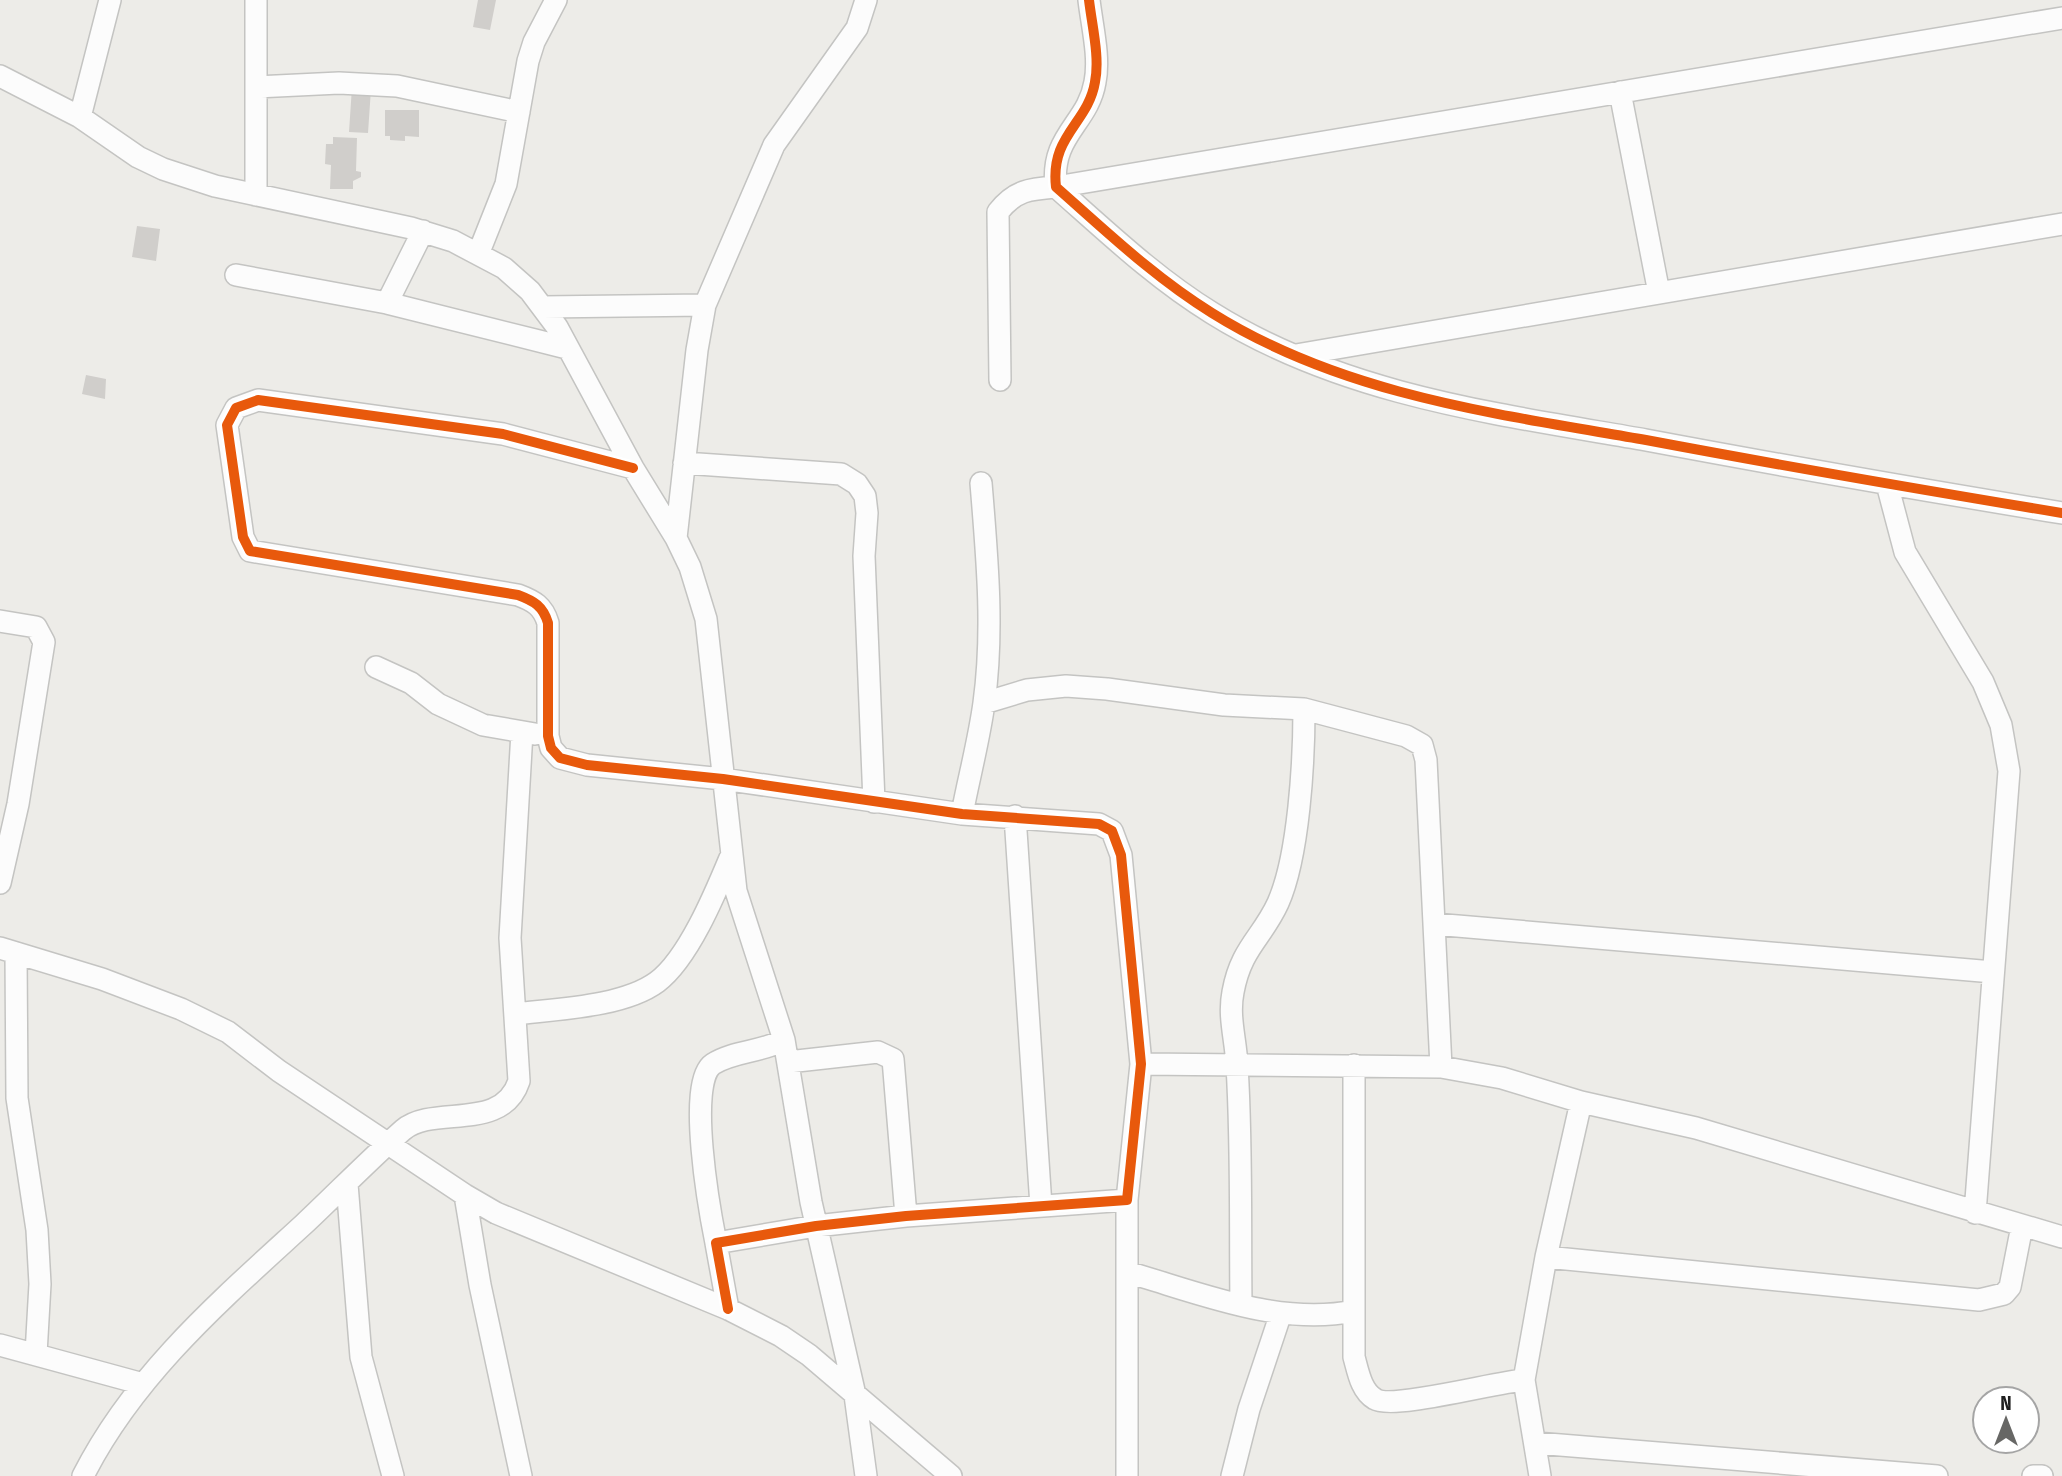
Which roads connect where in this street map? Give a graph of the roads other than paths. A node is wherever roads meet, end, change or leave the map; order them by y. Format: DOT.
graph roads {
  1 [pos="110,0"];
  2 [pos="256,0"];
  3 [pos="556,0"];
  4 [pos="866,0"];
  5 [pos="1089,0"];
  6 [pos="2062,18"];
  7 [pos="0,76"];
  8 [pos="256,87"];
  9 [pos="1620,92"];
  10 [pos="519,112"];
  11 [pos="80,117"];
  12 [pos="1056,187"];
  13 [pos="256,195"];
  14 [pos="2062,224"];
  15 [pos="422,231"];
  16 [pos="479,252"];
  17 [pos="236,275"];
  18 [pos="1659,293"];
  19 [pos="387,303"];
  20 [pos="705,305"];
  21 [pos="543,307"];
  22 [pos="567,348"];
  23 [pos="1296,355"];
  24 [pos="1000,380"];
  25 [pos="684,463"];
  26 [pos="633,468"];
  27 [pos="981,483"];
  28 [pos="1887,484"];
  29 [pos="2062,513"];
  30 [pos="676,538"];
  31 [pos="0,621"];
  32 [pos="376,667"];
  33 [pos="984,703"];
  34 [pos="1304,709"];
  35 [pos="522,732"];
  36 [pos="548,736"];
  37 [pos="723,779"];
  38 [pos="874,802"];
  39 [pos="962,814"];
  40 [pos="1015,816"];
  41 [pos="731,856"];
  42 [pos="0,883"];
  43 [pos="1434,923"];
  44 [pos="8,950"];
  45 [pos="1993,972"];
  46 [pos="515,1014"];
  47 [pos="784,1040"];
  48 [pos="788,1062"];
  49 [pos="1141,1064"];
  50 [pos="1237,1064"];
  51 [pos="1354,1065"];
  52 [pos="1441,1067"];
  53 [pos="1581,1102"];
  54 [pos="390,1144"];
  55 [pos="347,1184"];
  56 [pos="465,1195"];
  57 [pos="1127,1200"];
  58 [pos="1041,1206"];
  59 [pos="1975,1213"];
  60 [pos="906,1216"];
  61 [pos="816,1226"];
  62 [pos="2022,1226"];
  63 [pos="2059,1242"];
  64 [pos="716,1243"];
  65 [pos="1546,1257"];
  66 [pos="1127,1272"];
  67 [pos="1241,1305"];
  68 [pos="728,1309"];
  69 [pos="1354,1311"];
  70 [pos="1281,1313"];
  71 [pos="0,1345"];
  72 [pos="36,1354"];
  73 [pos="1524,1380"];
  74 [pos="143,1384"];
  75 [pos="855,1395"];
  76 [pos="1536,1443"];
  77 [pos="83,1476"];
  78 [pos="393,1476"];
  79 [pos="521,1476"];
  80 [pos="866,1476"];
  81 [pos="951,1476"];
  82 [pos="1127,1476"];
  83 [pos="1232,1476"];
  84 [pos="1540,1476"];
  85 [pos="1937,1476"];
  86 [pos="2034,1476"];
  87 [pos="2042,1476"];
  1 -- 11 [label="street"];
  2 -- 8 [label="street"];
  3 -- 10 [label="street"];
  4 -- 20 [label="street"];
  5 -- 12 [label="street"];
  6 -- 9 [label="street"];
  7 -- 11 [label="street"];
  8 -- 10 [label="street"];
  8 -- 13 [label="street"];
  9 -- 12 [label="street"];
  9 -- 18 [label="street"];
  10 -- 16 [label="street"];
  11 -- 13 [label="street"];
  12 -- 23 [label="street"];
  12 -- 24 [label="street"];
  13 -- 15 [label="street"];
  14 -- 18 [label="street"];
  15 -- 16 [label="street"];
  15 -- 19 [label="street"];
  16 -- 21 [label="street"];
  17 -- 19 [label="street"];
  18 -- 23 [label="street"];
  19 -- 22 [label="street"];
  20 -- 21 [label="street"];
  20 -- 25 [label="street"];
  21 -- 22 [label="street"];
  22 -- 26 [label="street"];
  23 -- 28 [label="street"];
  25 -- 30 [label="street"];
  25 -- 38 [label="street"];
  26 -- 30 [label="street"];
  26 -- 36 [label="street"];
  27 -- 33 [label="street"];
  28 -- 29 [label="street"];
  28 -- 45 [label="street"];
  30 -- 37 [label="street"];
  31 -- 42 [label="street"];
  32 -- 35 [label="street"];
  33 -- 34 [label="street"];
  33 -- 39 [label="street"];
  34 -- 43 [label="street"];
  34 -- 50 [label="street"];
  35 -- 36 [label="street"];
  35 -- 46 [label="street"];
  36 -- 37 [label="street"];
  37 -- 38 [label="street"];
  37 -- 41 [label="street"];
  38 -- 39 [label="street"];
  39 -- 40 [label="street"];
  40 -- 49 [label="street"];
  40 -- 58 [label="street"];
  41 -- 46 [label="street"];
  41 -- 47 [label="street"];
  43 -- 45 [label="street"];
  43 -- 52 [label="street"];
  44 -- 54 [label="street"];
  44 -- 72 [label="street"];
  45 -- 59 [label="street"];
  46 -- 54 [label="street"];
  47 -- 48 [label="street"];
  47 -- 64 [label="street"];
  48 -- 60 [label="street"];
  48 -- 61 [label="street"];
  49 -- 50 [label="street"];
  49 -- 57 [label="street"];
  50 -- 51 [label="street"];
  50 -- 67 [label="street"];
  51 -- 52 [label="street"];
  51 -- 69 [label="street"];
  52 -- 53 [label="street"];
  53 -- 59 [label="street"];
  53 -- 65 [label="street"];
  54 -- 55 [label="street"];
  54 -- 56 [label="street"];
  55 -- 74 [label="street"];
  55 -- 78 [label="street"];
  56 -- 68 [label="street"];
  56 -- 79 [label="street"];
  57 -- 58 [label="street"];
  57 -- 66 [label="street"];
  58 -- 60 [label="street"];
  59 -- 62 [label="street"];
  60 -- 61 [label="street"];
  61 -- 64 [label="street"];
  61 -- 75 [label="street"];
  62 -- 63 [label="street"];
  62 -- 65 [label="street"];
  64 -- 68 [label="street"];
  65 -- 73 [label="street"];
  66 -- 67 [label="street"];
  66 -- 82 [label="street"];
  67 -- 70 [label="street"];
  68 -- 75 [label="street"];
  69 -- 70 [label="street"];
  69 -- 73 [label="street"];
  70 -- 83 [label="street"];
  71 -- 72 [label="street"];
  72 -- 74 [label="street"];
  73 -- 76 [label="street"];
  74 -- 77 [label="street"];
  75 -- 80 [label="street"];
  75 -- 81 [label="street"];
  76 -- 84 [label="street"];
  76 -- 85 [label="street"];
  86 -- 87 [label="street"];
}
